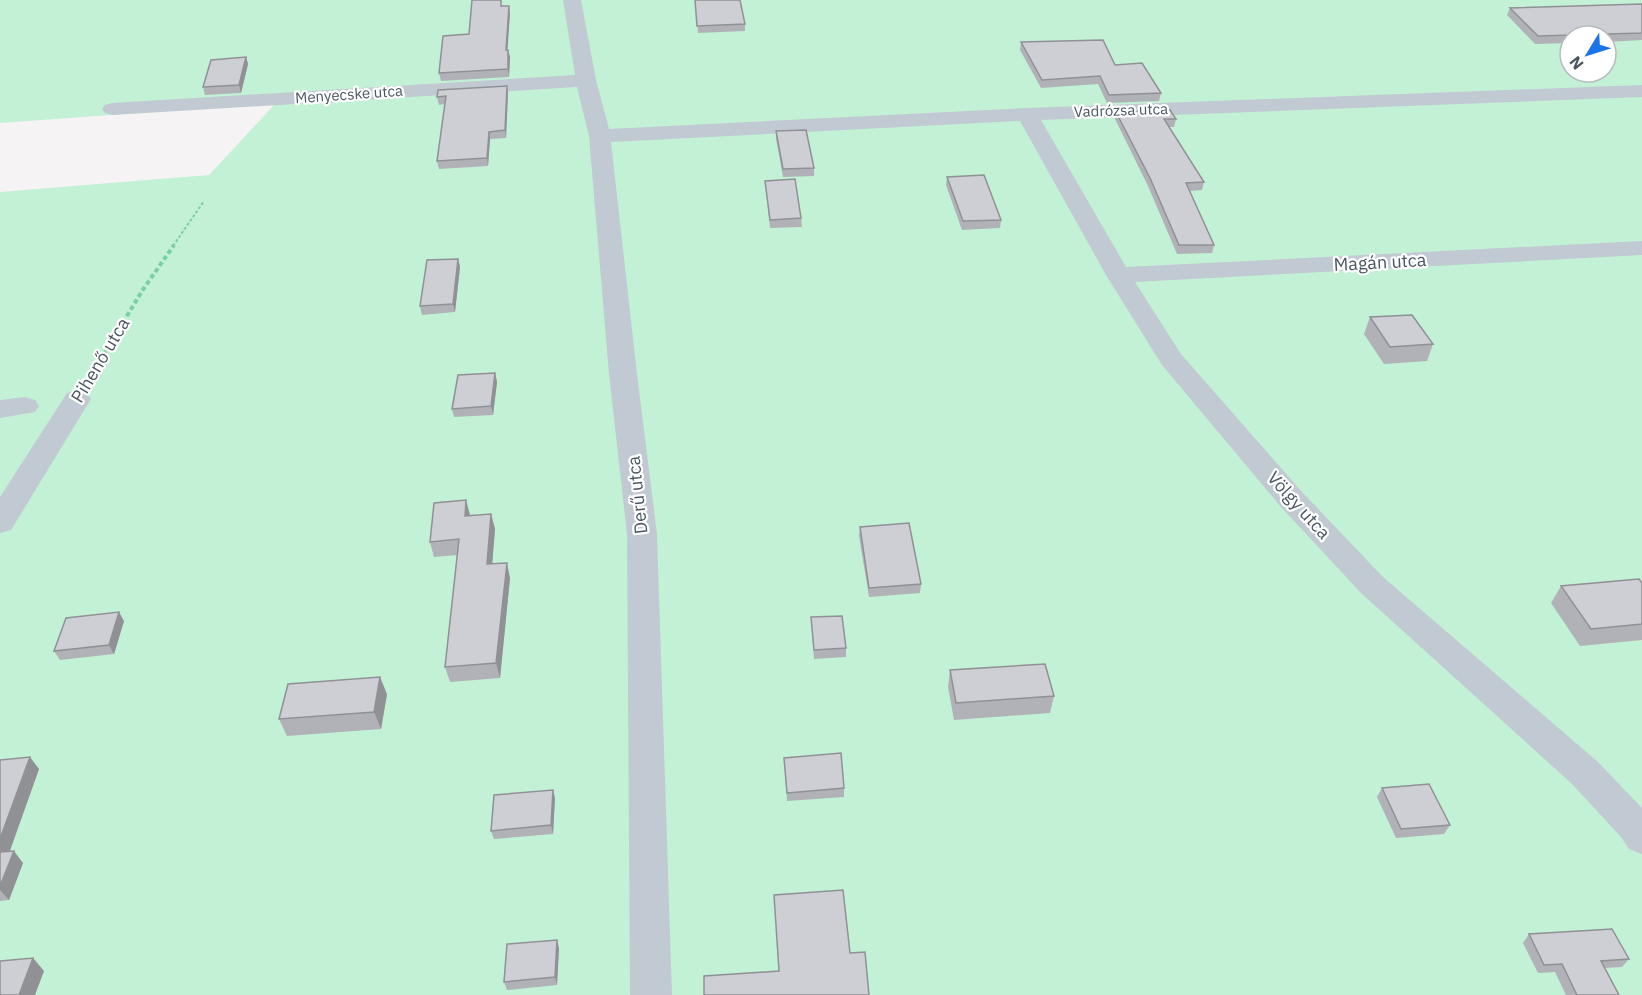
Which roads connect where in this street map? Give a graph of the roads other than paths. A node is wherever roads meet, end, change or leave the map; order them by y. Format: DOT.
graph roads {
  1 [pos="572,0"];
  2 [pos="586,80"];
  3 [pos="1642,92"];
  4 [pos="112,109"];
  5 [pos="1027,114"];
  6 [pos="600,136"];
  7 [pos="1642,248"];
  8 [pos="1118,275"];
  9 [pos="76,399"];
  10 [pos="0,522"];
  11 [pos="1642,837"];
  12 [pos="651,995"];
  1 -- 2 [label="street, Derű utca"];
  2 -- 4 [label="street, Menyecske utca"];
  2 -- 6 [label="street, Derű utca"];
  3 -- 5 [label="street, Vadrózsa utca"];
  5 -- 6 [label="street, Vadrózsa utca"];
  5 -- 8 [label="street, Völgy utca"];
  6 -- 12 [label="street, Derű utca"];
  7 -- 8 [label="street, Magán utca"];
  8 -- 11 [label="street, Völgy utca"];
  9 -- 10 [label="street, Pihenő utca"];
}
